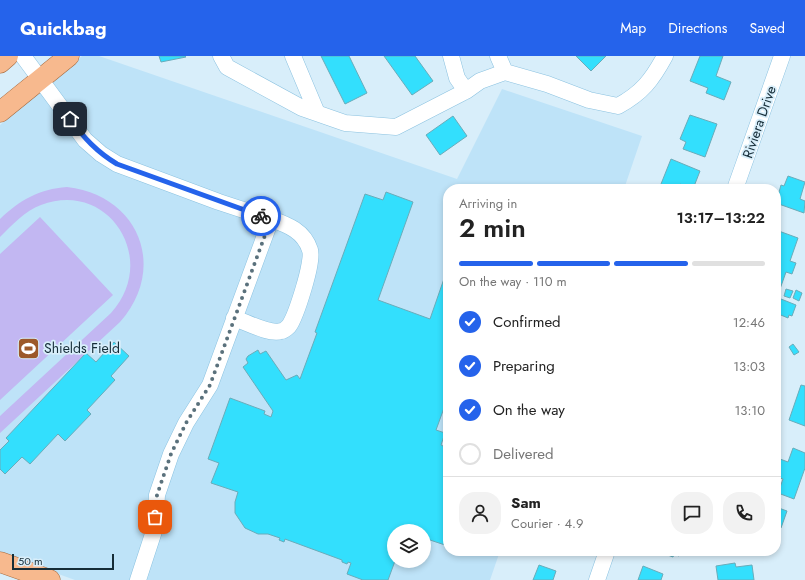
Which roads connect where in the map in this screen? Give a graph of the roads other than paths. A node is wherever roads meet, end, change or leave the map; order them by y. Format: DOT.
graph roads {
  1 [pos="8,56"];
  2 [pos="23,56"];
  3 [pos="69,56"];
  4 [pos="221,56"];
  5 [pos="293,56"];
  6 [pos="451,56"];
  7 [pos="498,56"];
  8 [pos="665,56"];
  9 [pos="782,56"];
  10 [pos="0,63"];
  11 [pos="505,72"];
  12 [pos="39,79"];
  13 [pos="466,92"];
  14 [pos="0,112"];
  15 [pos="317,113"];
  16 [pos="737,184"];
  17 [pos="271,219"];
  18 [pos="234,318"];
  19 [pos="605,556"];
  20 [pos="0,562"];
  21 [pos="50,580"];
  22 [pos="138,580"];
  23 [pos="597,580"];
  1 -- 10 [label="main road"];
  2 -- 12 [label="street"];
  3 -- 12 [label="main road"];
  4 -- 15 [label="street"];
  5 -- 15 [label="street"];
  6 -- 13 [label="street"];
  7 -- 11 [label="street"];
  8 -- 11 [label="street"];
  9 -- 16 [label="street, Riviera Drive"];
  11 -- 13 [label="street"];
  12 -- 14 [label="main road"];
  12 -- 17 [label="street"];
  13 -- 15 [label="street"];
  17 -- 18 [label="street"];
  17 -- 18 [label="street"];
  18 -- 22 [label="street"];
  19 -- 23 [label="street"];
  20 -- 21 [label="main road"];
}
